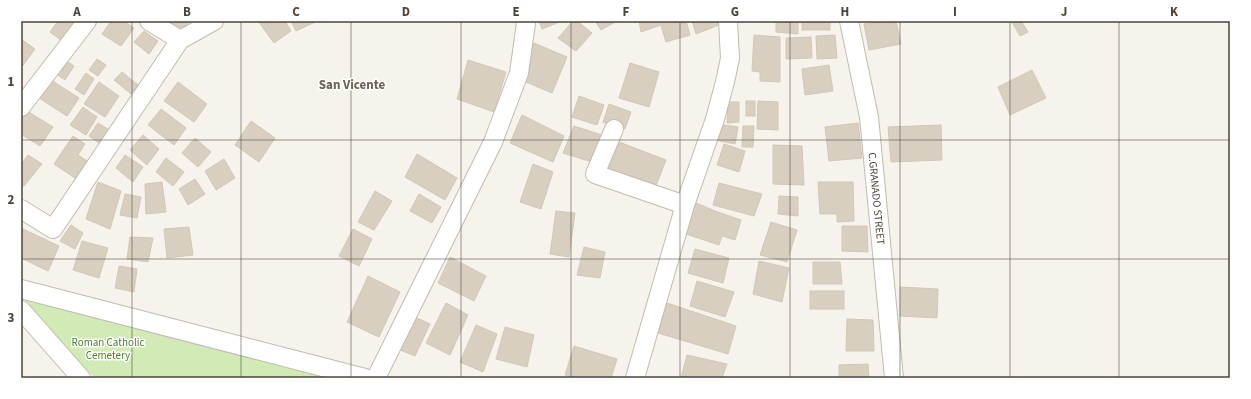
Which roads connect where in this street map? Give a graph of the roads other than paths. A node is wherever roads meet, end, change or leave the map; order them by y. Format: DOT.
graph roads {
  1 [pos="87,21"];
  2 [pos="149,21"];
  3 [pos="214,21"];
  4 [pos="525,21"];
  5 [pos="728,21"];
  6 [pos="849,21"];
  7 [pos="180,40"];
  8 [pos="21,107"];
  9 [pos="614,129"];
  10 [pos="685,206"];
  11 [pos="21,209"];
  12 [pos="21,289"];
  13 [pos="21,310"];
  14 [pos="81,378"];
  15 [pos="365,378"];
  16 [pos="376,378"];
  17 [pos="635,378"];
  18 [pos="894,378"];
  1 -- 8 [label="street"];
  2 -- 7 [label="street"];
  3 -- 7 [label="street"];
  4 -- 16 [label="street"];
  5 -- 10 [label="street"];
  6 -- 18 [label="street, C.GRANADO STREET"];
  7 -- 11 [label="street"];
  9 -- 10 [label="street"];
  10 -- 17 [label="street"];
  12 -- 15 [label="street"];
  13 -- 14 [label="street"];
}
